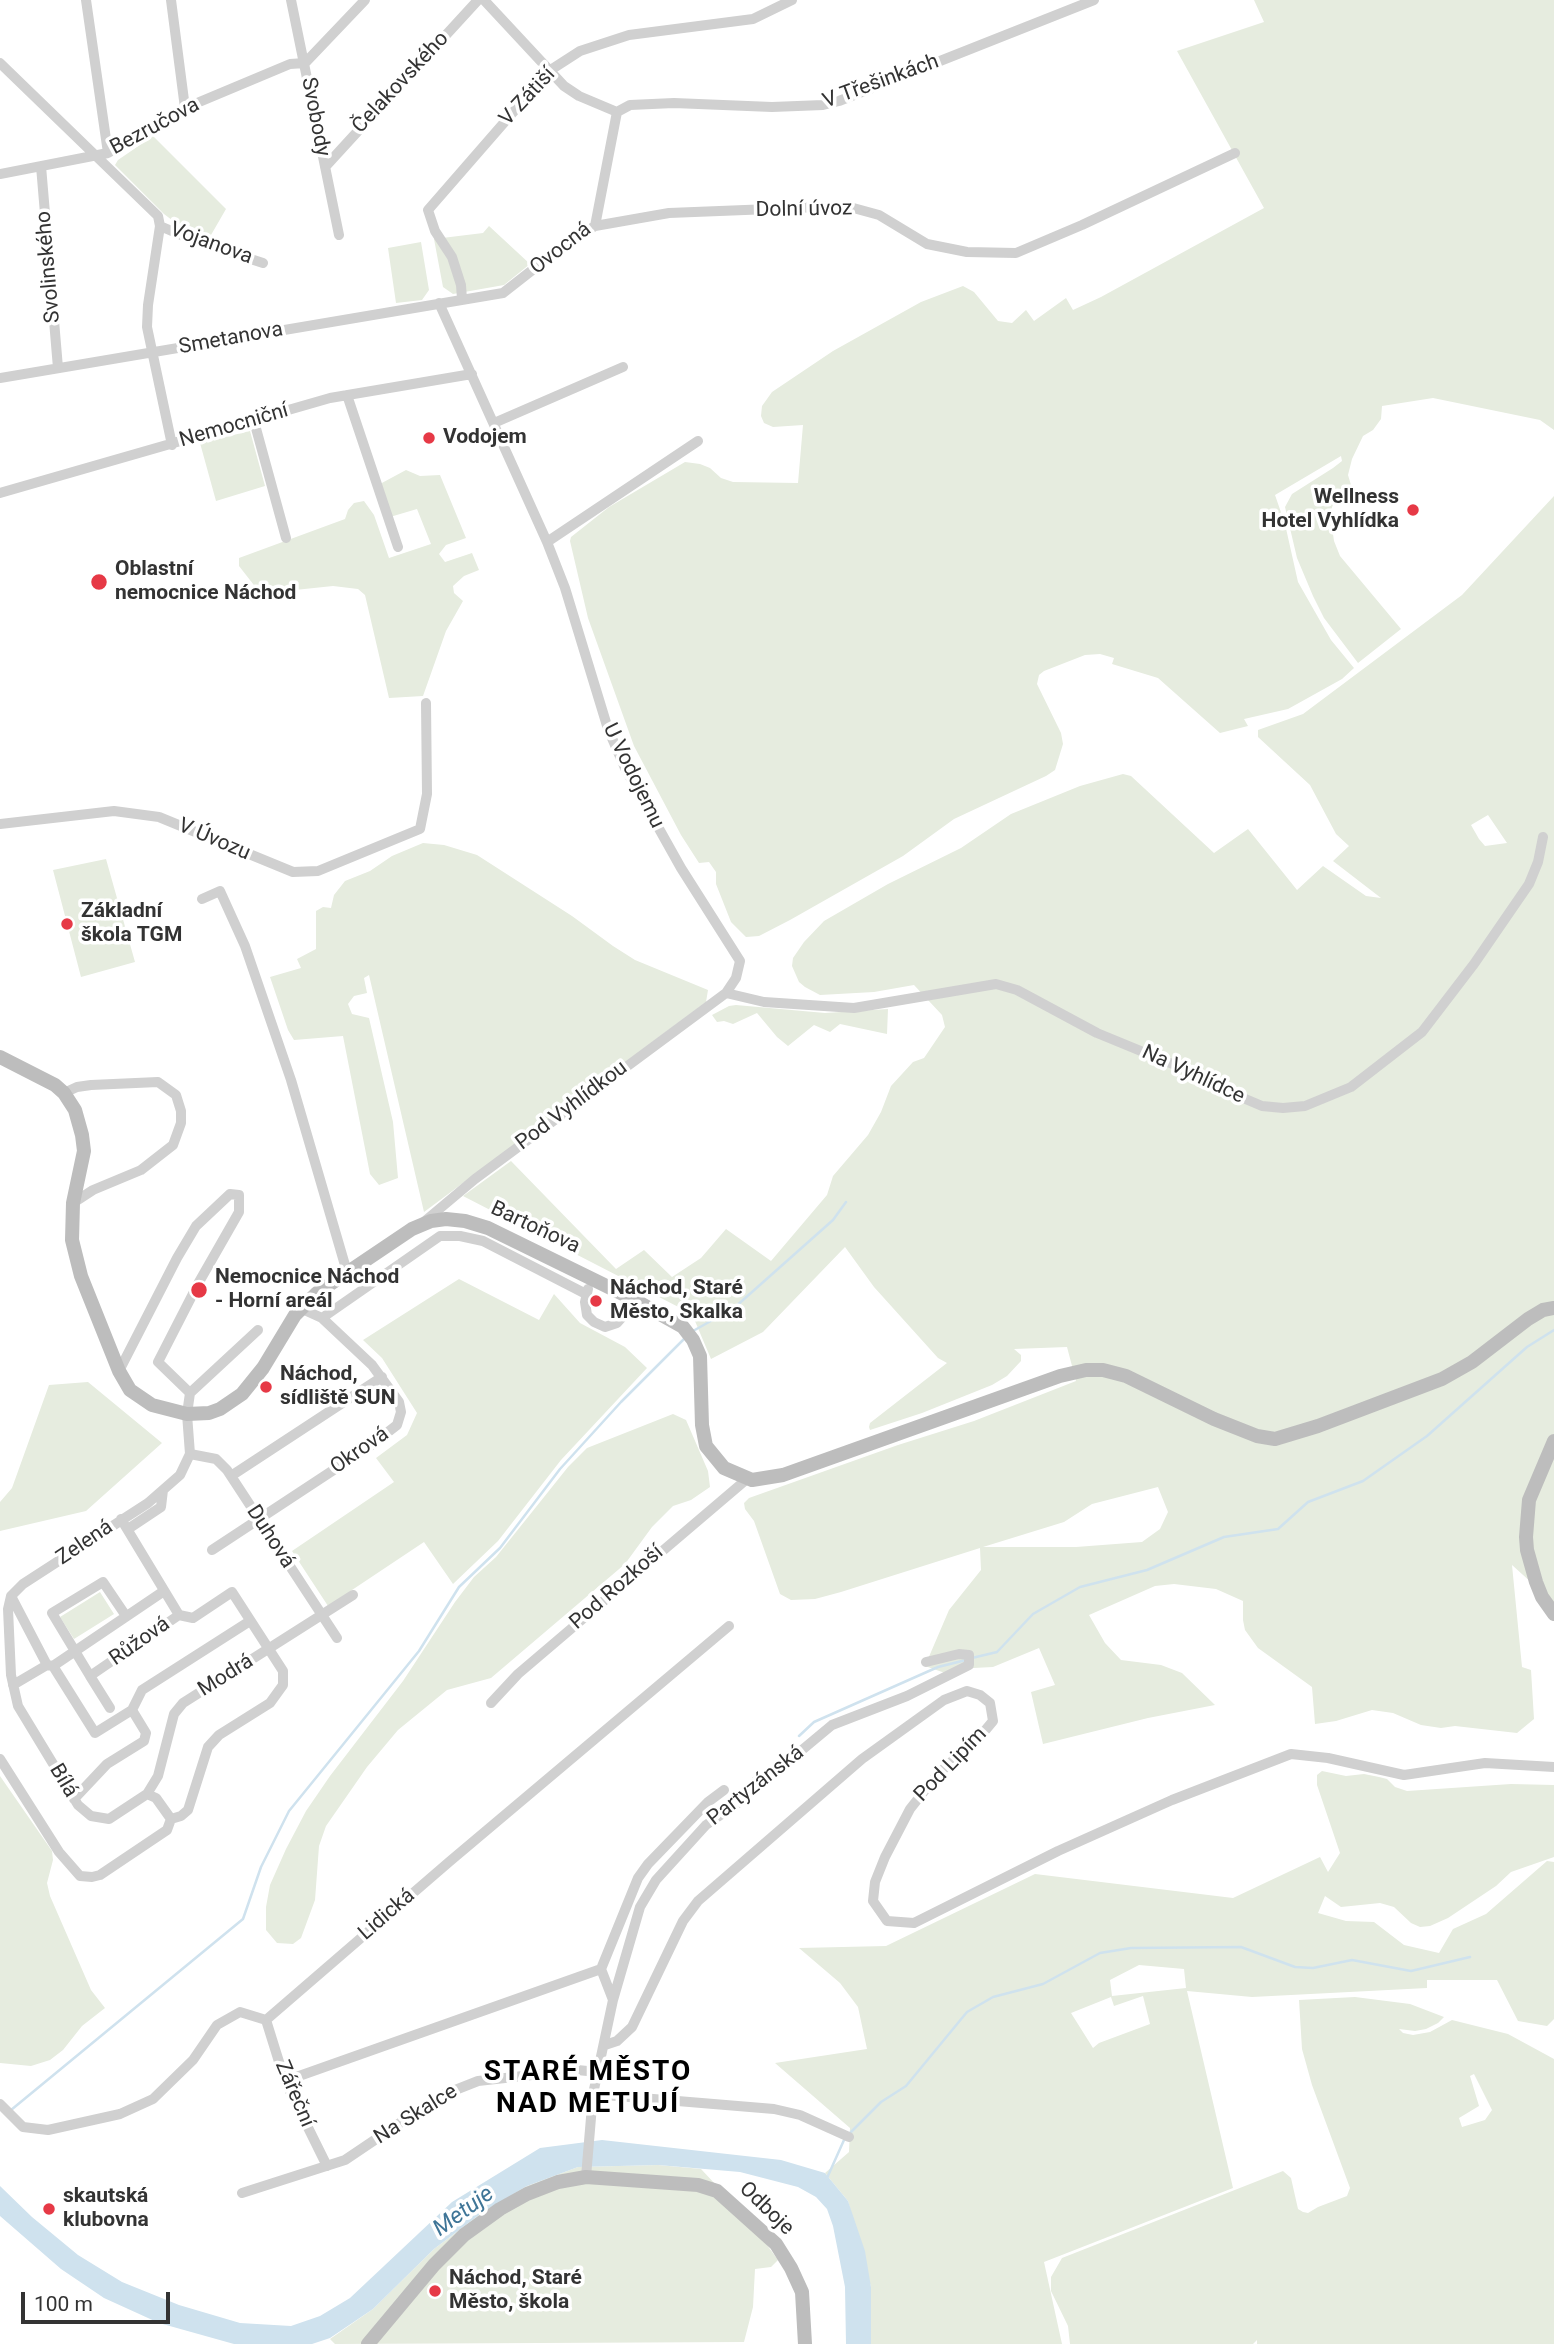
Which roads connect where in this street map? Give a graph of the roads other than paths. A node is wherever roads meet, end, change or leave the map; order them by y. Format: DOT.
graph roads {
  1 [pos="86,0"];
  2 [pos="171,0"];
  3 [pos="291,0"];
  4 [pos="365,0"];
  5 [pos="478,0"];
  6 [pos="484,0"];
  7 [pos="792,0"];
  8 [pos="1094,0"];
  9 [pos="0,63"];
  10 [pos="305,63"];
  11 [pos="549,71"];
  12 [pos="186,108"];
  13 [pos="617,111"];
  14 [pos="108,153"];
  15 [pos="1235,153"];
  16 [pos="96,155"];
  17 [pos="41,166"];
  18 [pos="324,167"];
  19 [pos="0,174"];
  20 [pos="160,226"];
  21 [pos="595,226"];
  22 [pos="339,235"];
  23 [pos="262,263"];
  24 [pos="462,299"];
  25 [pos="439,303"];
  26 [pos="152,354"];
  27 [pos="623,367"];
  28 [pos="58,368"];
  29 [pos="472,374"];
  30 [pos="0,378"];
  31 [pos="347,395"];
  32 [pos="254,421"];
  33 [pos="494,422"];
  34 [pos="698,441"];
  35 [pos="172,445"];
  36 [pos="0,494"];
  37 [pos="286,538"];
  38 [pos="547,542"];
  39 [pos="398,547"];
  40 [pos="426,703"];
  41 [pos="0,824"];
  42 [pos="1543,837"];
  43 [pos="202,899"];
  44 [pos="726,993"];
  45 [pos="0,1057"];
  46 [pos="64,1093"];
  47 [pos="73,1203"];
  48 [pos="422,1224"];
  49 [pos="347,1272"];
  50 [pos="594,1279"];
  51 [pos="586,1294"];
  52 [pos="633,1299"];
  53 [pos="300,1308"];
  54 [pos="1554,1308"];
  55 [pos="321,1318"];
  56 [pos="258,1330"];
  57 [pos="119,1371"];
  58 [pos="382,1377"];
  59 [pos="186,1389"];
  60 [pos="187,1414"];
  61 [pos="1554,1441"];
  62 [pos="190,1454"];
  63 [pos="231,1476"];
  64 [pos="747,1479"];
  65 [pos="163,1490"];
  66 [pos="121,1519"];
  67 [pos="259,1519"];
  68 [pos="128,1529"];
  69 [pos="212,1550"];
  70 [pos="164,1591"];
  71 [pos="353,1595"];
  72 [pos="11,1596"];
  73 [pos="1554,1614"];
  74 [pos="179,1615"];
  75 [pos="126,1616"];
  76 [pos="322,1616"];
  77 [pos="250,1621"];
  78 [pos="729,1626"];
  79 [pos="337,1638"];
  80 [pos="268,1650"];
  81 [pos="75,1651"];
  82 [pos="926,1662"];
  83 [pos="50,1665"];
  84 [pos="90,1676"];
  85 [pos="13,1685"];
  86 [pos="491,1703"];
  87 [pos="110,1708"];
  88 [pos="132,1710"];
  89 [pos="0,1759"];
  90 [pos="1554,1767"];
  91 [pos="724,1790"];
  92 [pos="147,1794"];
  93 [pos="74,1799"];
  94 [pos="171,1819"];
  95 [pos="601,1969"];
  96 [pos="613,2000"];
  97 [pos="266,2020"];
  98 [pos="605,2045"];
  99 [pos="598,2072"];
  100 [pos="285,2081"];
  101 [pos="593,2094"];
  102 [pos="0,2104"];
  103 [pos="849,2137"];
  104 [pos="327,2166"];
  105 [pos="587,2173"];
  106 [pos="242,2193"];
  107 [pos="368,2344"];
  108 [pos="805,2344"];
  1 -- 14 [label="street"];
  2 -- 12 [label="street"];
  3 -- 10 [label="street, Svobody"];
  4 -- 10 [label="street"];
  5 -- 18 [label="street, Čelakovského"];
  6 -- 11 [label="street"];
  7 -- 11 [label="street, V Zátiší"];
  8 -- 13 [label="street, V Třešinkách"];
  9 -- 16 [label="street"];
  10 -- 12 [label="street, Bezručova"];
  10 -- 18 [label="street, Svobody"];
  11 -- 13 [label="street"];
  11 -- 24 [label="street, V Zátiší"];
  12 -- 14 [label="street, Bezručova"];
  13 -- 21 [label="street, Ovocná"];
  14 -- 16 [label="street, Bezručova"];
  15 -- 21 [label="street, Dolní úvoz"];
  16 -- 17 [label="street, Bezručova"];
  16 -- 20 [label="street"];
  17 -- 19 [label="street, Bezručova"];
  17 -- 28 [label="street, Svolinského"];
  18 -- 22 [label="street, Svobody"];
  20 -- 23 [label="street, Vojanova"];
  20 -- 26 [label="street"];
  21 -- 24 [label="street, Ovocná"];
  24 -- 25 [label="street, Smetanova"];
  25 -- 26 [label="street, Smetanova"];
  25 -- 29 [label="street, U Vodojemu"];
  26 -- 28 [label="street, Smetanova"];
  26 -- 35 [label="street"];
  27 -- 33 [label="street"];
  28 -- 30 [label="street, Smetanova"];
  29 -- 31 [label="street, Nemocniční"];
  29 -- 33 [label="street, U Vodojemu"];
  31 -- 32 [label="street, Nemocniční"];
  31 -- 39 [label="street"];
  32 -- 35 [label="street, Nemocniční"];
  32 -- 37 [label="street"];
  33 -- 38 [label="street, U Vodojemu"];
  34 -- 38 [label="street"];
  35 -- 36 [label="street, Nemocniční"];
  38 -- 44 [label="street, U Vodojemu"];
  40 -- 41 [label="street, V Úvozu"];
  42 -- 44 [label="street, Na Vyhlídce"];
  43 -- 49 [label="street"];
  44 -- 48 [label="street, Pod Vyhlídkou"];
  45 -- 46 [label="street, Bartoňova"];
  46 -- 47 [label="street, Bartoňova"];
  46 -- 47 [label="street"];
  47 -- 57 [label="street, Bartoňova"];
  48 -- 49 [label="street, Bartoňova"];
  48 -- 50 [label="street, Bartoňova"];
  49 -- 53 [label="street, Bartoňova"];
  50 -- 51 [label="street"];
  50 -- 52 [label="street, Bartoňova"];
  51 -- 52 [label="street"];
  51 -- 55 [label="street"];
  52 -- 64 [label="street, Bartoňova"];
  53 -- 55 [label="street, Okrová"];
  53 -- 60 [label="street, Bartoňova"];
  54 -- 64 [label="street"];
  55 -- 58 [label="street, Okrová"];
  56 -- 59 [label="street"];
  57 -- 59 [label="street"];
  57 -- 60 [label="street, Bartoňova"];
  58 -- 63 [label="street"];
  58 -- 67 [label="street, Okrová"];
  59 -- 60 [label="street"];
  60 -- 62 [label="street"];
  61 -- 73 [label="street"];
  62 -- 63 [label="street, Duhová"];
  62 -- 65 [label="street, Zelená"];
  63 -- 67 [label="street, Duhová"];
  64 -- 86 [label="street, Pod Rozkoší"];
  65 -- 66 [label="street, Zelená"];
  65 -- 68 [label="street"];
  66 -- 68 [label="street, Růžová"];
  66 -- 72 [label="street, Zelená"];
  67 -- 69 [label="street"];
  67 -- 76 [label="street, Duhová"];
  68 -- 70 [label="street, Růžová"];
  70 -- 74 [label="street, Růžová"];
  70 -- 75 [label="street"];
  71 -- 76 [label="street, Modrá"];
  72 -- 83 [label="street"];
  72 -- 85 [label="street"];
  74 -- 77 [label="street, Růžová"];
  74 -- 84 [label="street, Růžová"];
  75 -- 81 [label="street"];
  75 -- 81 [label="street, Růžová"];
  76 -- 79 [label="street, Duhová"];
  76 -- 80 [label="street, Modrá"];
  77 -- 80 [label="street, Růžová"];
  77 -- 88 [label="street"];
  78 -- 97 [label="street, Lidická"];
  80 -- 92 [label="street, Modrá"];
  80 -- 94 [label="street, Růžová"];
  81 -- 83 [label="street"];
  81 -- 84 [label="street, Růžová"];
  82 -- 96 [label="street, Partyzánská"];
  83 -- 85 [label="street"];
  83 -- 88 [label="street"];
  84 -- 87 [label="street"];
  85 -- 93 [label="street, Bílá"];
  88 -- 93 [label="street"];
  89 -- 94 [label="street"];
  90 -- 98 [label="street, Pod Lipím"];
  91 -- 95 [label="street, Partyzánská"];
  92 -- 93 [label="street, Bílá"];
  92 -- 94 [label="street"];
  95 -- 96 [label="street"];
  95 -- 100 [label="street"];
  96 -- 98 [label="street"];
  97 -- 100 [label="street, Zářeční"];
  97 -- 102 [label="street"];
  98 -- 99 [label="street"];
  99 -- 101 [label="street"];
  99 -- 104 [label="street, Na Skalce"];
  100 -- 104 [label="street, Zářeční"];
  101 -- 103 [label="street"];
  101 -- 105 [label="street"];
  104 -- 106 [label="street, Na Skalce"];
  105 -- 107 [label="street, Odboje"];
  105 -- 108 [label="street, Odboje"];
}
